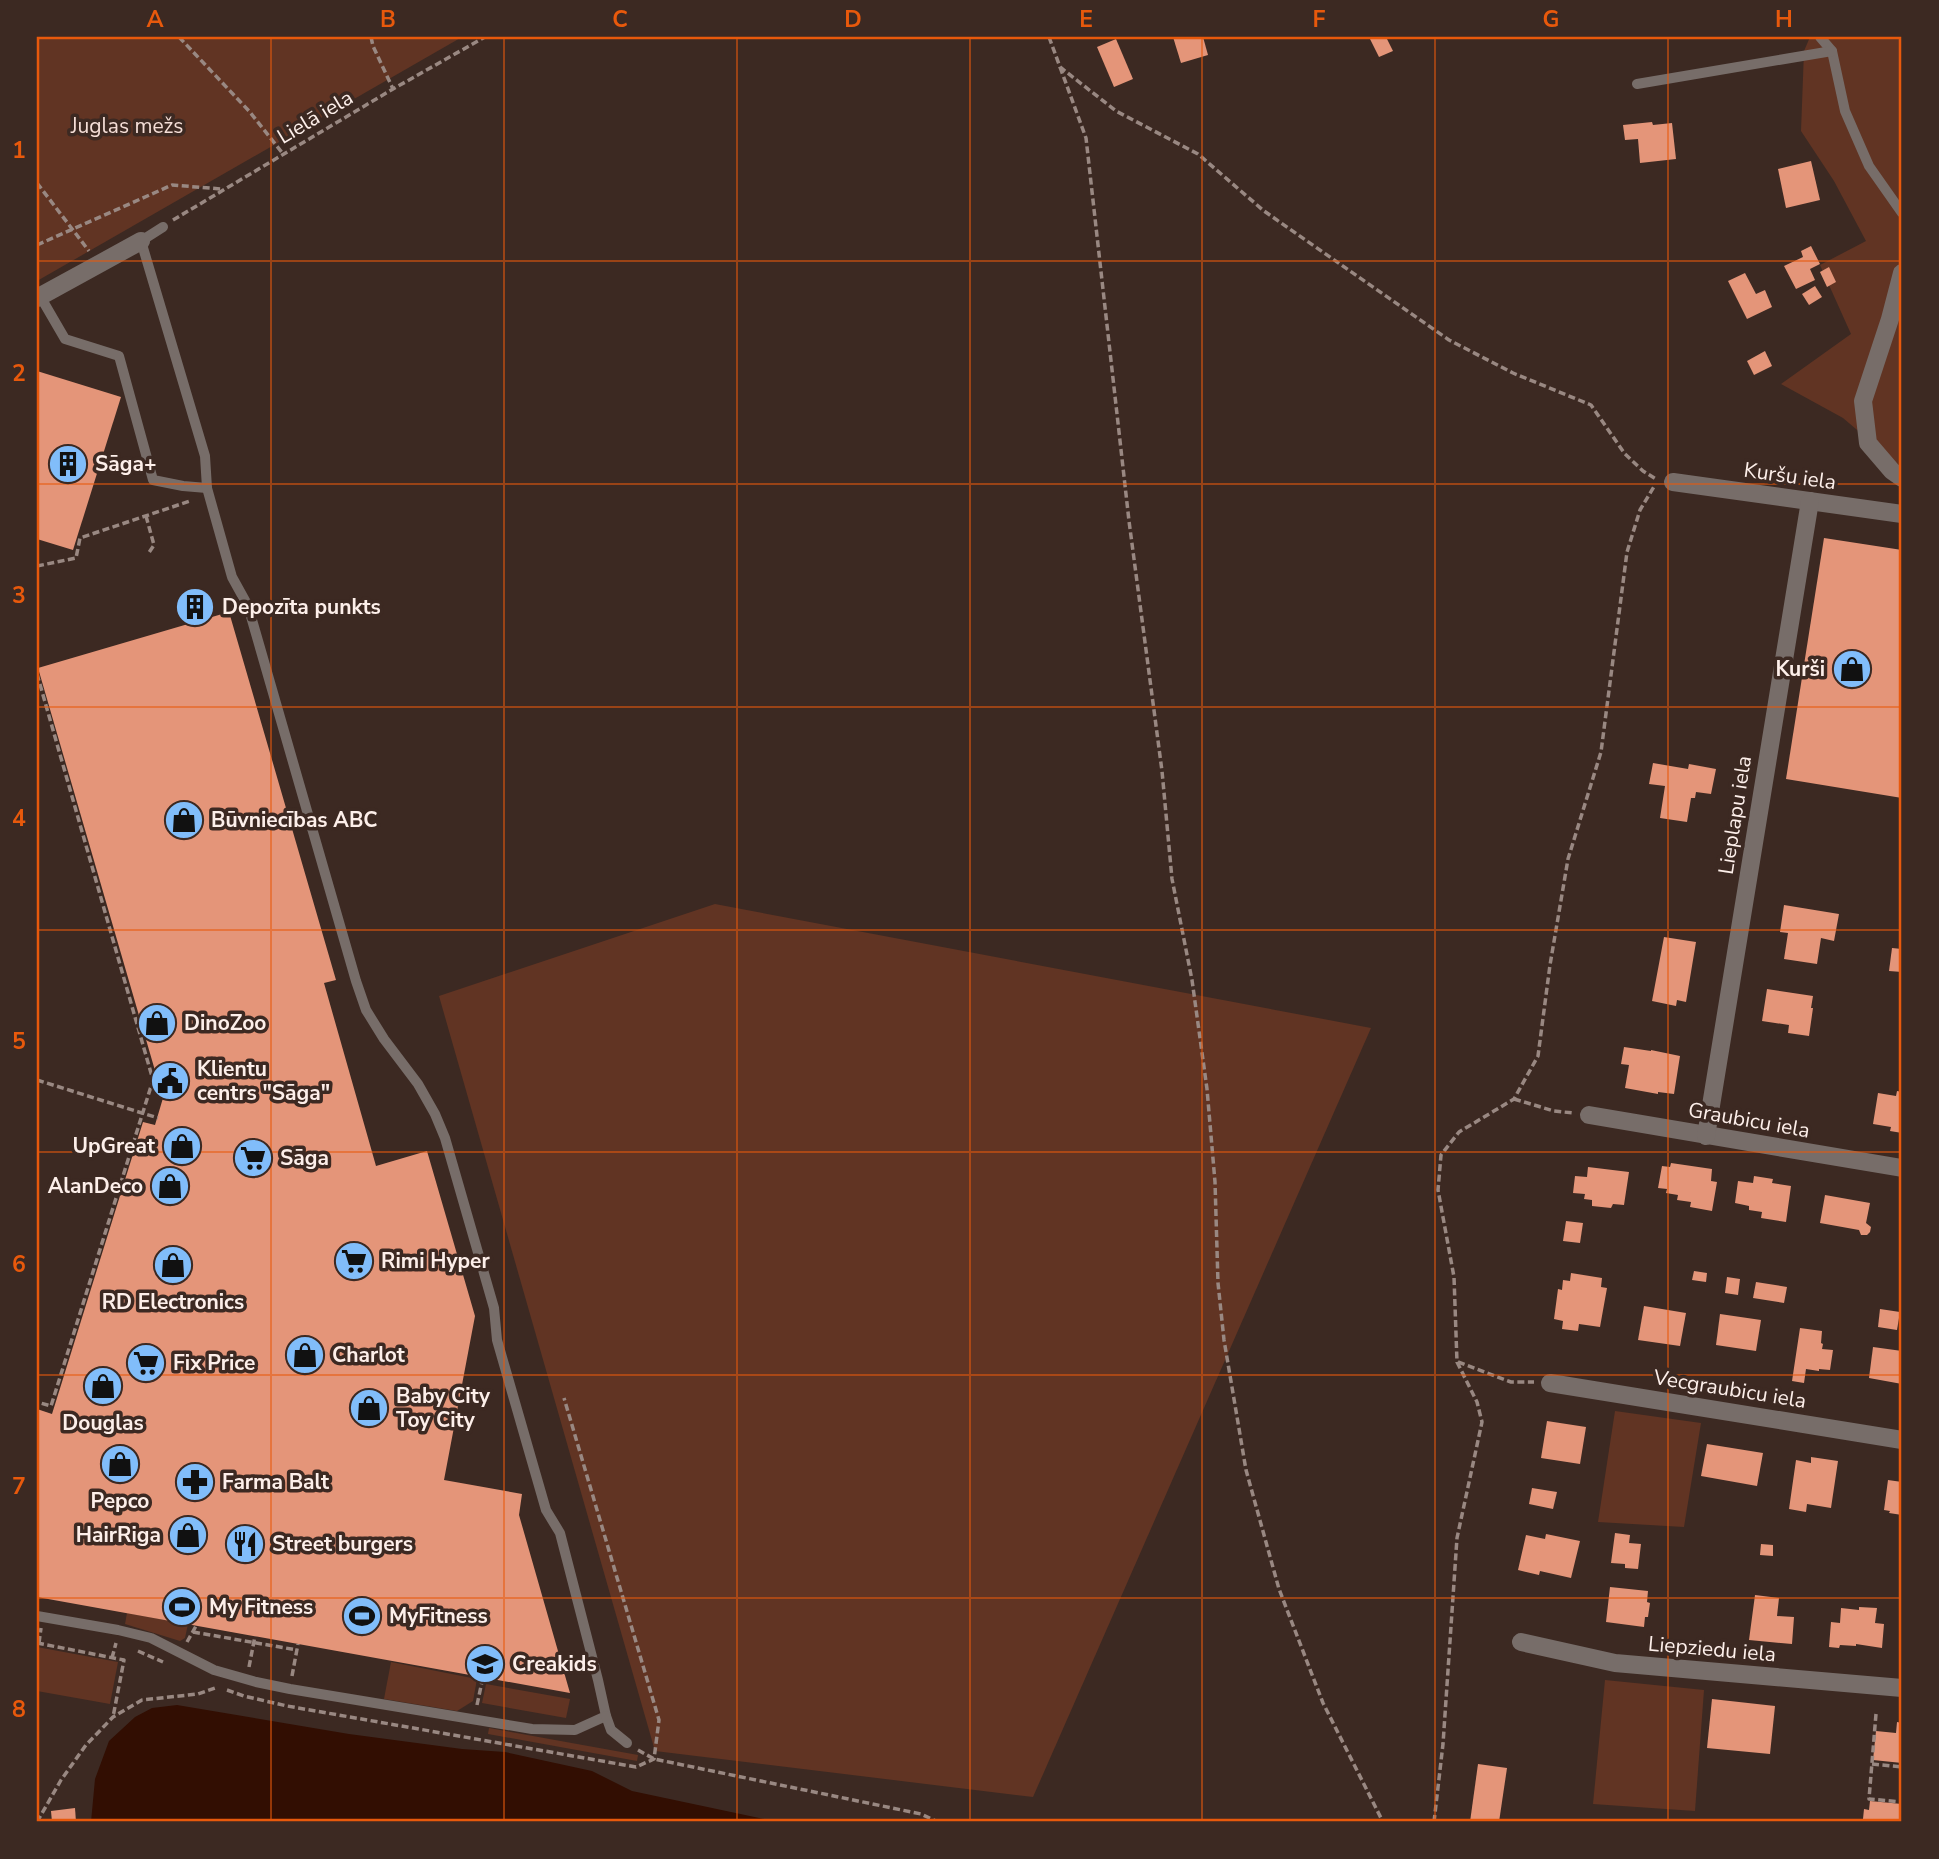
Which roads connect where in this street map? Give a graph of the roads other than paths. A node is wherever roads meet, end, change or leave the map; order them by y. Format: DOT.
graph roads {
  1 [pos="1820,37"];
  2 [pos="1832,51"];
  3 [pos="1637,84"];
  4 [pos="1902,213"];
  5 [pos="163,227"];
  6 [pos="141,241"];
  7 [pos="1902,272"];
  8 [pos="38,297"];
  9 [pos="1902,478"];
  10 [pos="1673,482"];
  11 [pos="208,492"];
  12 [pos="1810,501"];
  13 [pos="1902,514"];
  14 [pos="1588,1115"];
  15 [pos="1706,1136"];
  16 [pos="1902,1168"];
  17 [pos="1550,1382"];
  18 [pos="1902,1440"];
  19 [pos="37,1616"];
  20 [pos="1521,1642"];
  21 [pos="1902,1688"];
  22 [pos="606,1716"];
  23 [pos="627,1743"];
  1 -- 2 [label="lane"];
  2 -- 3 [label="lane"];
  2 -- 4 [label="lane"];
  5 -- 6 [label="lane"];
  6 -- 8 [label="street"];
  6 -- 11 [label="lane"];
  7 -- 9 [label="street"];
  8 -- 11 [label="lane"];
  10 -- 12 [label="street, Kuršu iela"];
  11 -- 22 [label="lane"];
  12 -- 13 [label="street, Kuršu iela"];
  12 -- 15 [label="street, Lieplapu iela"];
  14 -- 15 [label="street, Graubicu iela"];
  15 -- 16 [label="street, Graubicu iela"];
  17 -- 18 [label="street, Vecgraubicu iela"];
  19 -- 22 [label="lane"];
  20 -- 21 [label="street, Liepziedu iela"];
  22 -- 23 [label="lane"];
}
